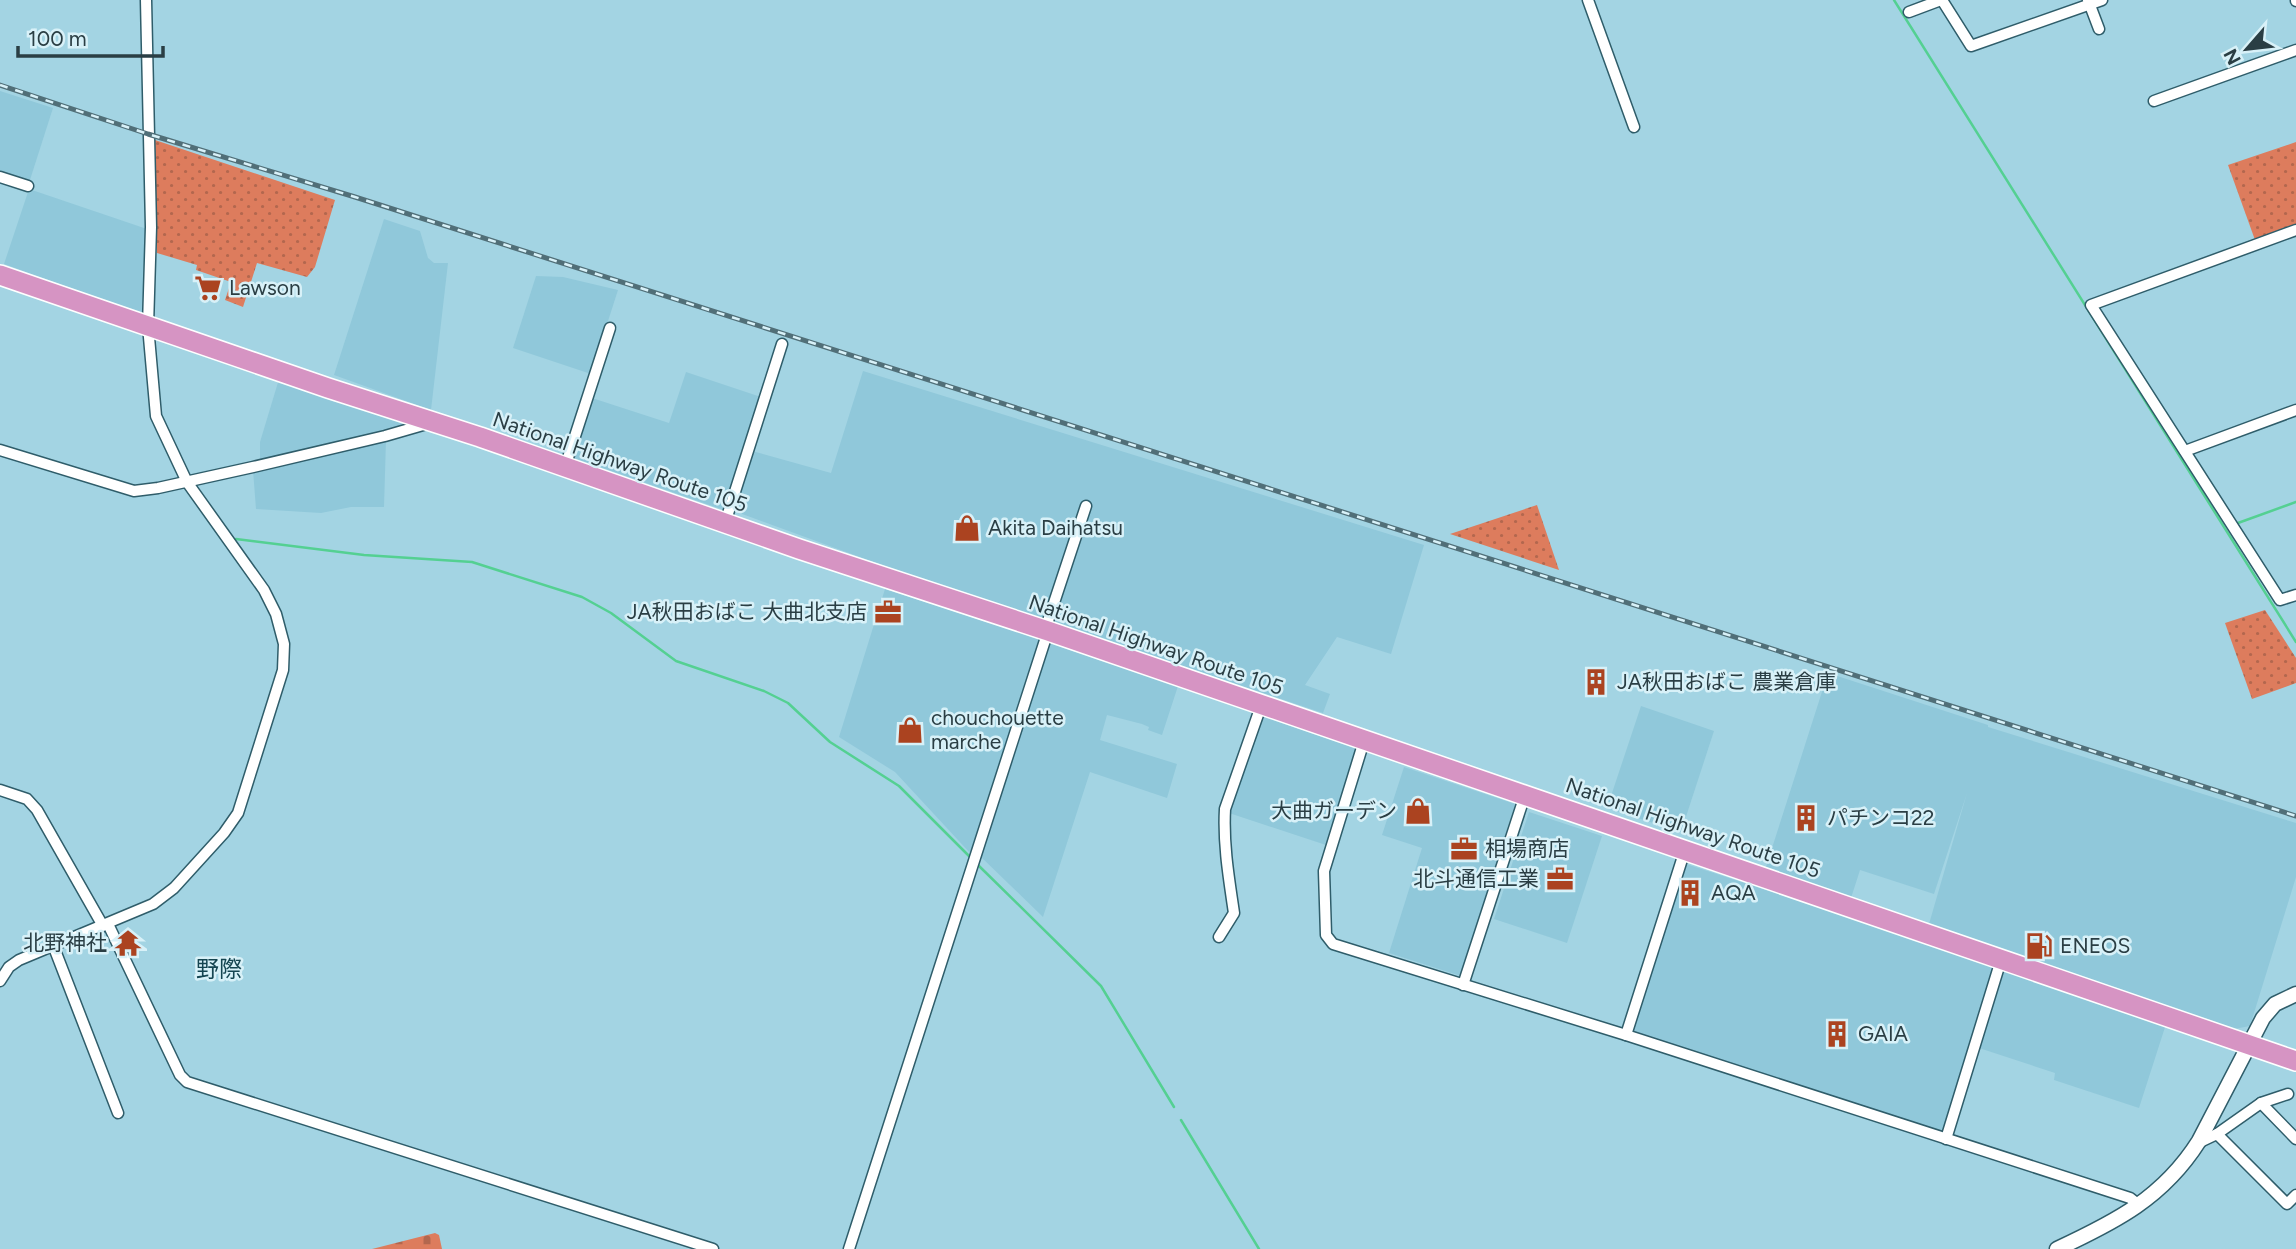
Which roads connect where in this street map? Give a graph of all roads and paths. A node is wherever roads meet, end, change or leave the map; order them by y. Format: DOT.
graph roads {
  1 [pos="146,0"];
  2 [pos="1588,0"];
  3 [pos="1942,0"];
  4 [pos="2102,0"];
  5 [pos="2089,2"];
  6 [pos="1909,12"];
  7 [pos="2099,29"];
  8 [pos="2296,50"];
  9 [pos="2154,101"];
  10 [pos="1634,127"];
  11 [pos="0,177"];
  12 [pos="28,186"];
  13 [pos="2296,230"];
  14 [pos="0,275"];
  15 [pos="148,326"];
  16 [pos="610,328"];
  17 [pos="782,344"];
  18 [pos="2296,410"];
  19 [pos="433,422"];
  20 [pos="0,450"];
  21 [pos="2185,451"];
  22 [pos="565,467"];
  23 [pos="187,482"];
  24 [pos="1086,506"];
  25 [pos="725,523"];
  26 [pos="2296,594"];
  27 [pos="1047,631"];
  28 [pos="1261,706"];
  29 [pos="1364,741"];
  30 [pos="0,790"];
  31 [pos="1525,794"];
  32 [pos="1685,850"];
  33 [pos="106,925"];
  34 [pos="1219,937"];
  35 [pos="53,945"];
  36 [pos="2001,960"];
  37 [pos="5,966"];
  38 [pos="0,981"];
  39 [pos="1462,985"];
  40 [pos="2296,994"];
  41 [pos="1626,1035"];
  42 [pos="2249,1044"];
  43 [pos="2296,1061"];
  44 [pos="2288,1094"];
  45 [pos="2261,1103"];
  46 [pos="118,1113"];
  47 [pos="2217,1133"];
  48 [pos="1945,1139"];
  49 [pos="2296,1139"];
  50 [pos="2197,1143"];
  51 [pos="2296,1195"];
  52 [pos="2138,1205"];
  53 [pos="713,1249"];
  54 [pos="849,1249"];
  55 [pos="2057,1249"];
  1 -- 15 [label="street"];
  2 -- 10 [label="street"];
  3 -- 5 [label="street"];
  3 -- 6 [label="street"];
  4 -- 5 [label="street"];
  5 -- 7 [label="street"];
  8 -- 9 [label="street"];
  11 -- 12 [label="street"];
  13 -- 21 [label="street"];
  14 -- 15 [label="highway, National Highway Route 105"];
  15 -- 19 [label="highway, National Highway Route 105"];
  15 -- 23 [label="street"];
  16 -- 22 [label="street"];
  17 -- 25 [label="street"];
  18 -- 21 [label="street"];
  19 -- 22 [label="highway, National Highway Route 105"];
  19 -- 23 [label="street"];
  20 -- 23 [label="street"];
  21 -- 26 [label="street"];
  22 -- 25 [label="highway, National Highway Route 105"];
  23 -- 33 [label="street"];
  24 -- 27 [label="street"];
  25 -- 27 [label="highway, National Highway Route 105"];
  27 -- 28 [label="highway, National Highway Route 105"];
  27 -- 54 [label="street"];
  28 -- 29 [label="highway, National Highway Route 105"];
  28 -- 34 [label="street"];
  29 -- 31 [label="highway, National Highway Route 105"];
  29 -- 39 [label="street"];
  30 -- 33 [label="street"];
  31 -- 32 [label="highway, National Highway Route 105"];
  31 -- 39 [label="street"];
  32 -- 36 [label="highway, National Highway Route 105"];
  32 -- 41 [label="street"];
  33 -- 35 [label="street"];
  33 -- 53 [label="street"];
  35 -- 37 [label="street"];
  35 -- 46 [label="street"];
  36 -- 42 [label="highway, National Highway Route 105"];
  36 -- 48 [label="street"];
  37 -- 38 [label="street"];
  39 -- 41 [label="street"];
  40 -- 42 [label="street"];
  41 -- 48 [label="street"];
  42 -- 43 [label="highway, National Highway Route 105"];
  42 -- 50 [label="street"];
  44 -- 45 [label="street"];
  45 -- 47 [label="street"];
  45 -- 49 [label="street"];
  47 -- 50 [label="street"];
  47 -- 51 [label="street"];
  48 -- 52 [label="street"];
  50 -- 52 [label="street"];
  52 -- 55 [label="street"];
}
